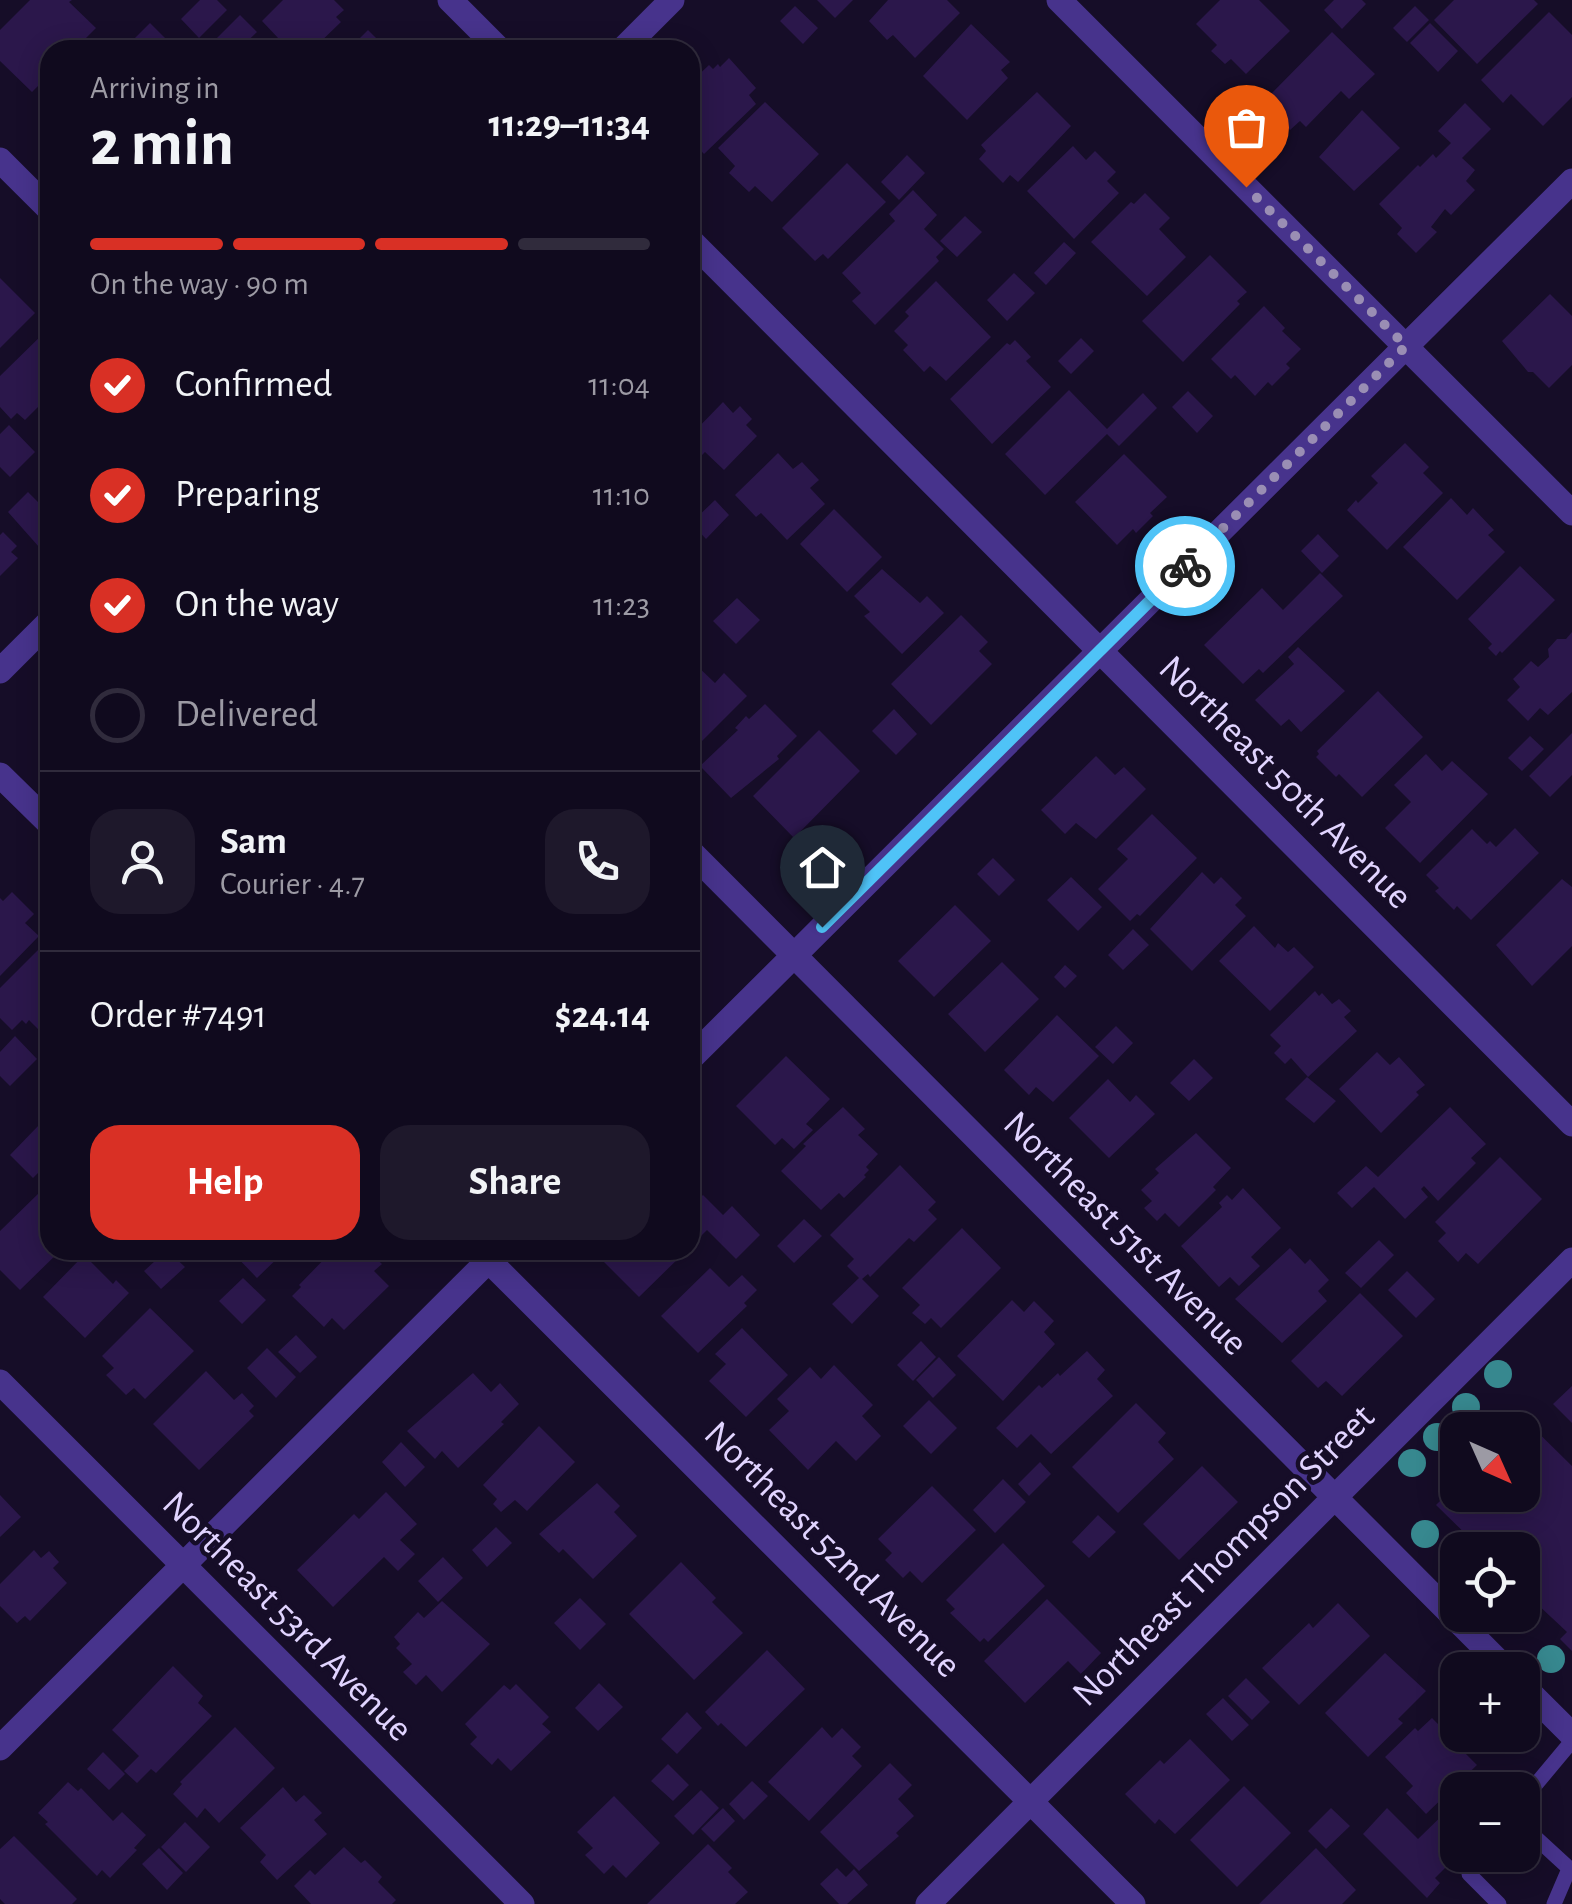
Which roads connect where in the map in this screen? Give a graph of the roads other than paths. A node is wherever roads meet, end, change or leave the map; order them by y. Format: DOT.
graph roads {
  1 [pos="450,0"];
  2 [pos="672,0"];
  3 [pos="1058,0"];
  4 [pos="490,40"];
  5 [pos="632,40"];
  6 [pos="0,160"];
  7 [pos="1572,181"];
  8 [pos="40,200"];
  9 [pos="700,250"];
  10 [pos="1406,346"];
  11 [pos="1572,512"];
  12 [pos="40,630"];
  13 [pos="1100,650"];
  14 [pos="0,671"];
  15 [pos="0,775"];
  16 [pos="40,814"];
  17 [pos="700,861"];
  18 [pos="794,955"];
  19 [pos="700,1049"];
  20 [pos="1572,1124"];
  21 [pos="483,1260"];
  22 [pos="495,1260"];
  23 [pos="1570,1266"];
  24 [pos="0,1382"];
  25 [pos="1336,1499"];
  26 [pos="182,1565"];
  27 [pos="1489,1652"];
  28 [pos="1540,1704"];
  29 [pos="1572,1738"];
  30 [pos="0,1748"];
  31 [pos="1540,1778"];
  32 [pos="1032,1801"];
  33 [pos="1540,1842"];
  34 [pos="1570,1870"];
  35 [pos="1469,1874"];
  36 [pos="522,1904"];
  37 [pos="928,1904"];
  38 [pos="1133,1904"];
  39 [pos="1498,1904"];
  40 [pos="1554,1904"];
  1 -- 4 [label="street"];
  2 -- 5 [label="street"];
  3 -- 10 [label="street"];
  6 -- 8 [label="street"];
  7 -- 10 [label="street"];
  9 -- 13 [label="street, Northeast 50th Avenue"];
  10 -- 11 [label="street"];
  10 -- 13 [label="street"];
  12 -- 14 [label="street"];
  13 -- 18 [label="street"];
  13 -- 20 [label="street, Northeast 50th Avenue"];
  15 -- 16 [label="street"];
  17 -- 18 [label="street, Northeast 51st Avenue"];
  18 -- 19 [label="street"];
  18 -- 25 [label="street, Northeast 51st Avenue"];
  21 -- 26 [label="street"];
  22 -- 32 [label="street, Northeast 52nd Avenue"];
  23 -- 25 [label="street, Northeast Thompson Street"];
  24 -- 26 [label="street, Northeast 53rd Avenue"];
  25 -- 27 [label="street, Northeast 51st Avenue"];
  25 -- 32 [label="street, Northeast Thompson Street"];
  26 -- 30 [label="street"];
  26 -- 36 [label="street, Northeast 53rd Avenue"];
  28 -- 29 [label="street"];
  29 -- 31 [label="lane"];
  32 -- 37 [label="street, Northeast Thompson Street"];
  32 -- 38 [label="street, Northeast 52nd Avenue"];
  33 -- 34 [label="lane"];
  34 -- 40 [label="lane"];
  35 -- 39 [label="lane"];
}
